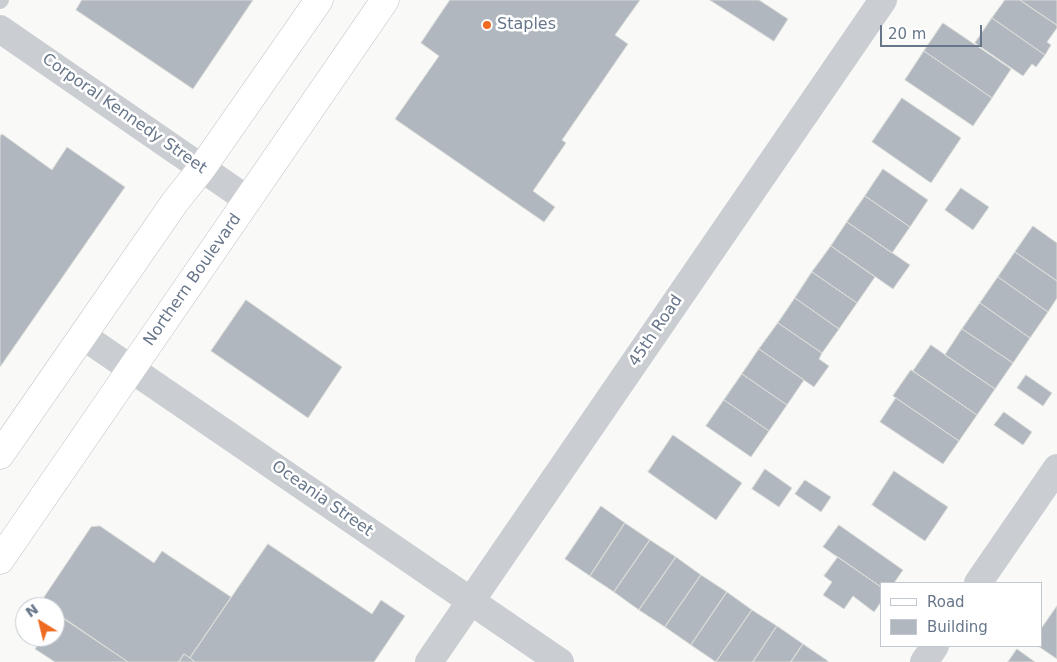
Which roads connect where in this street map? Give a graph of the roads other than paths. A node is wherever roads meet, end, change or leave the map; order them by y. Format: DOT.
graph roads {
  1 [pos="319,0"];
  2 [pos="385,0"];
  3 [pos="883,0"];
  4 [pos="0,29"];
  5 [pos="202,168"];
  6 [pos="248,200"];
  7 [pos="83,336"];
  8 [pos="132,369"];
  9 [pos="0,454"];
  10 [pos="1057,468"];
  11 [pos="5,542"];
  12 [pos="979,582"];
  13 [pos="470,601"];
  14 [pos="934,647"];
  15 [pos="429,662"];
  16 [pos="560,662"];
  17 [pos="924,662"];
  1 -- 5 [label="main road"];
  2 -- 6 [label="main road, Northern Boulevard"];
  3 -- 13 [label="street, 45th Road"];
  4 -- 5 [label="street, Corporal Kennedy Street"];
  5 -- 6 [label="street, Corporal Kennedy Street"];
  5 -- 7 [label="main road"];
  6 -- 8 [label="main road, Northern Boulevard"];
  7 -- 8 [label="street, Oceania Street"];
  7 -- 9 [label="main road"];
  8 -- 11 [label="main road, Northern Boulevard"];
  8 -- 13 [label="street, Oceania Street"];
  10 -- 12 [label="street"];
  13 -- 15 [label="street, 45th Road"];
  13 -- 16 [label="street, Oceania Street"];
  14 -- 17 [label="street"];
}
